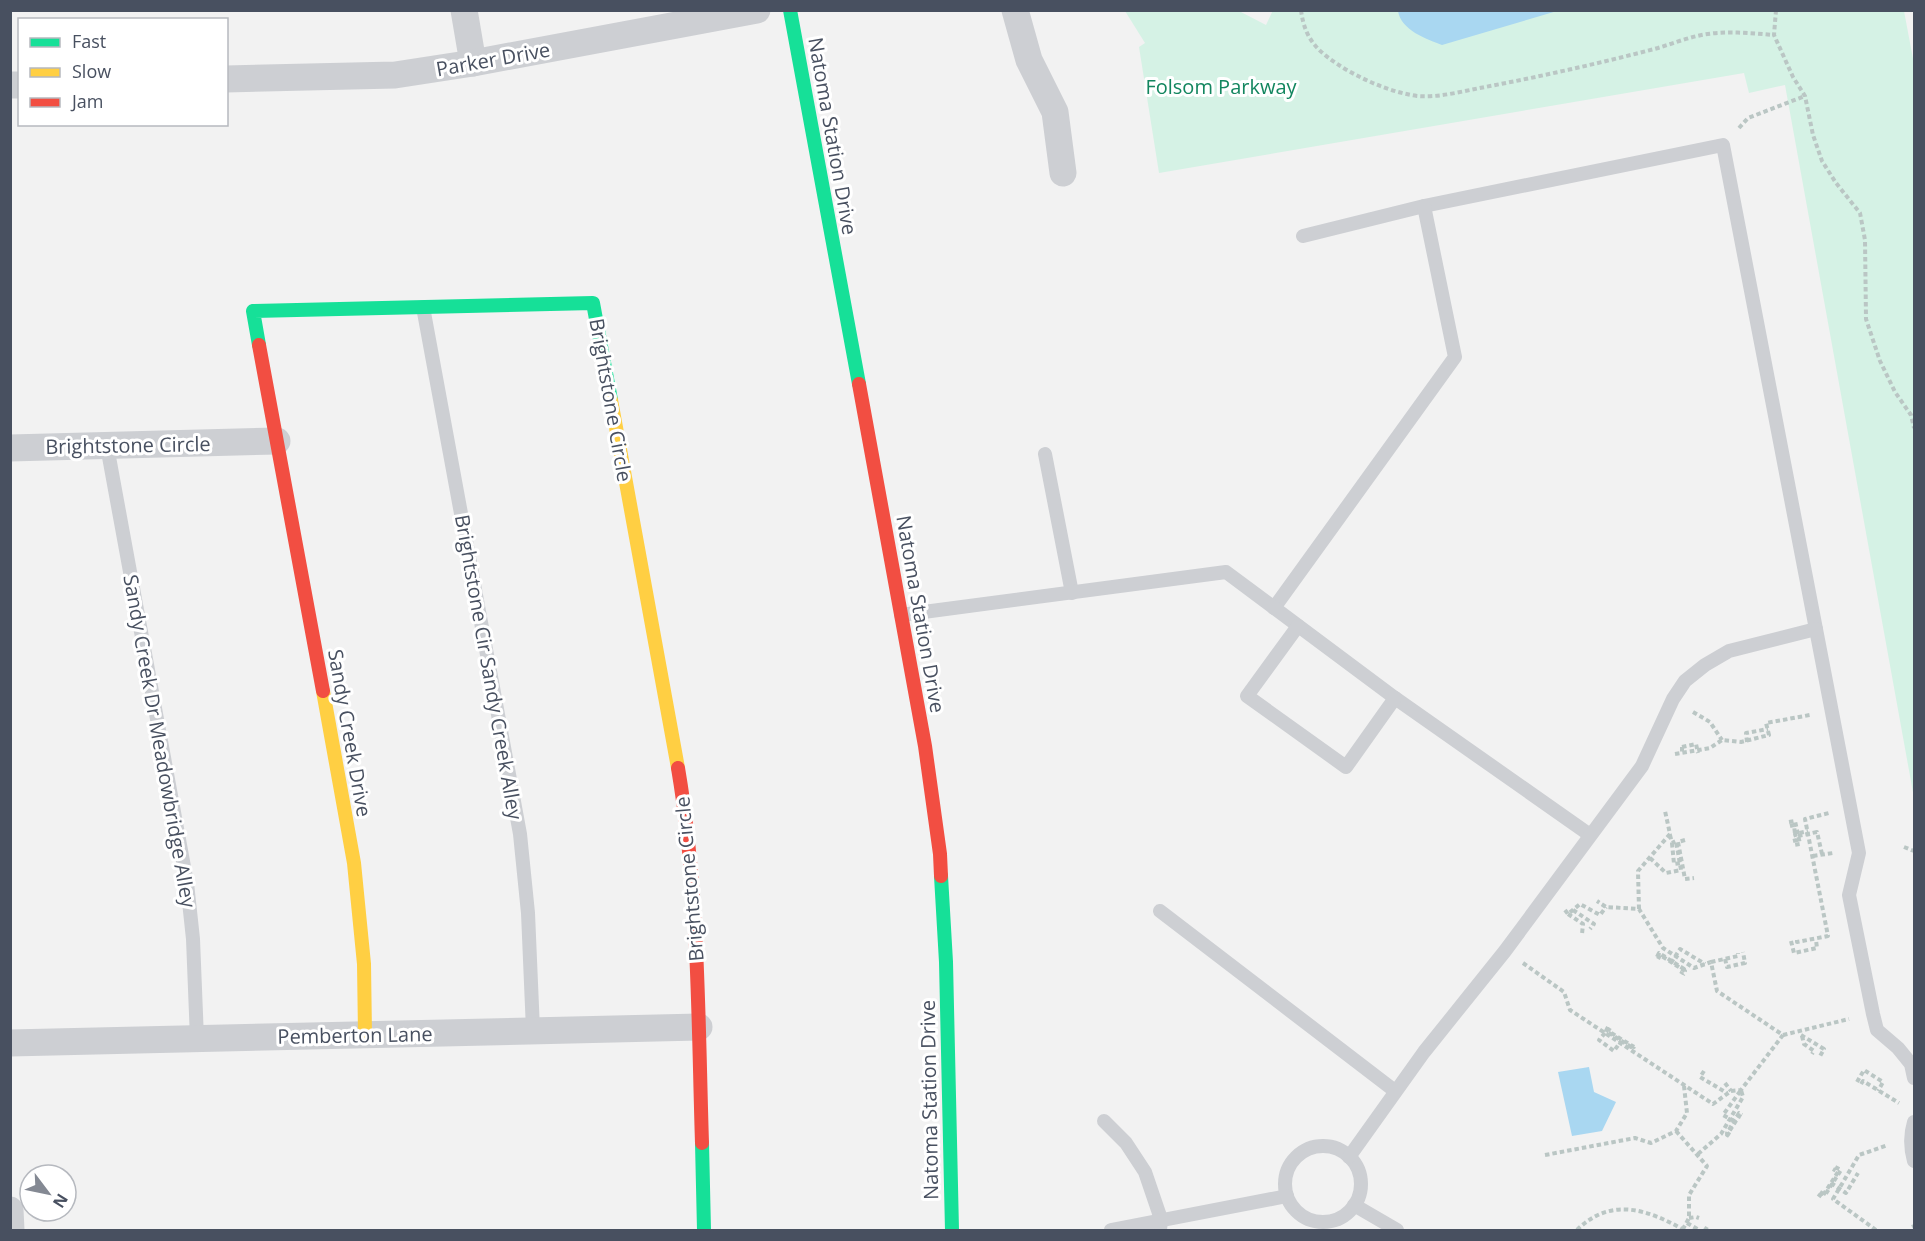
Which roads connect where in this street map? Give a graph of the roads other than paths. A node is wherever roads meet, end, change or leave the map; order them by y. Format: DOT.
graph roads {
  1 [pos="464,10"];
  2 [pos="757,10"];
  3 [pos="790,10"];
  4 [pos="1015,10"];
  5 [pos="474,63"];
  6 [pos="228,80"];
  7 [pos="1063,173"];
  8 [pos="1424,206"];
  9 [pos="1303,236"];
  10 [pos="423,307"];
  11 [pos="277,441"];
  12 [pos="107,446"];
  13 [pos="10,448"];
  14 [pos="1045,454"];
  15 [pos="1072,593"];
  16 [pos="1274,608"];
  17 [pos="901,615"];
  18 [pos="1298,626"];
  19 [pos="1816,629"];
  20 [pos="1395,698"];
  21 [pos="1590,835"];
  22 [pos="1160,911"];
  23 [pos="699,1027"];
  24 [pos="533,1030"];
  25 [pos="365,1034"];
  26 [pos="197,1039"];
  27 [pos="10,1043"];
  28 [pos="1914,1078"];
  29 [pos="1395,1091"];
  30 [pos="1104,1121"];
  31 [pos="1914,1122"];
  32 [pos="1349,1157"];
  33 [pos="1914,1161"];
  34 [pos="1287,1196"];
  35 [pos="1354,1205"];
  36 [pos="10,1210"];
  37 [pos="1160,1225"];
  38 [pos="1392,1229"];
  39 [pos="11,1230"];
  40 [pos="704,1230"];
  41 [pos="952,1230"];
  42 [pos="1111,1230"];
  1 -- 5 [label="street"];
  2 -- 5 [label="street, Parker Drive"];
  3 -- 17 [label="street, Natoma Station Drive"];
  4 -- 7 [label="street"];
  5 -- 6 [label="street, Parker Drive"];
  8 -- 9 [label="lane"];
  8 -- 16 [label="lane"];
  8 -- 19 [label="lane"];
  10 -- 11 [label="street, Brightstone Circle"];
  10 -- 23 [label="street, Brightstone Circle"];
  10 -- 24 [label="lane, Brightstone Cir Sandy Creek Alley"];
  11 -- 12 [label="street, Brightstone Circle"];
  11 -- 25 [label="street, Sandy Creek Drive"];
  12 -- 13 [label="street, Brightstone Circle"];
  12 -- 26 [label="lane, Sandy Creek Dr Meadowbridge Alley"];
  14 -- 15 [label="lane"];
  15 -- 16 [label="lane"];
  15 -- 17 [label="lane"];
  16 -- 18 [label="lane"];
  17 -- 41 [label="street, Natoma Station Drive"];
  18 -- 20 [label="lane"];
  18 -- 20 [label="lane"];
  19 -- 21 [label="lane"];
  19 -- 28 [label="lane"];
  20 -- 21 [label="lane"];
  21 -- 29 [label="lane"];
  22 -- 29 [label="lane"];
  23 -- 24 [label="street, Pemberton Lane"];
  23 -- 40 [label="street, Brightstone Circle"];
  24 -- 25 [label="street, Pemberton Lane"];
  25 -- 26 [label="street, Pemberton Lane"];
  26 -- 27 [label="street, Pemberton Lane"];
  29 -- 32 [label="lane"];
  30 -- 37 [label="lane"];
  31 -- 33 [label="lane"];
  32 -- 34 [label="lane"];
  32 -- 35 [label="lane"];
  34 -- 35 [label="lane"];
  34 -- 37 [label="lane"];
  35 -- 38 [label="lane"];
  36 -- 39 [label="street"];
  37 -- 42 [label="lane"];
}
